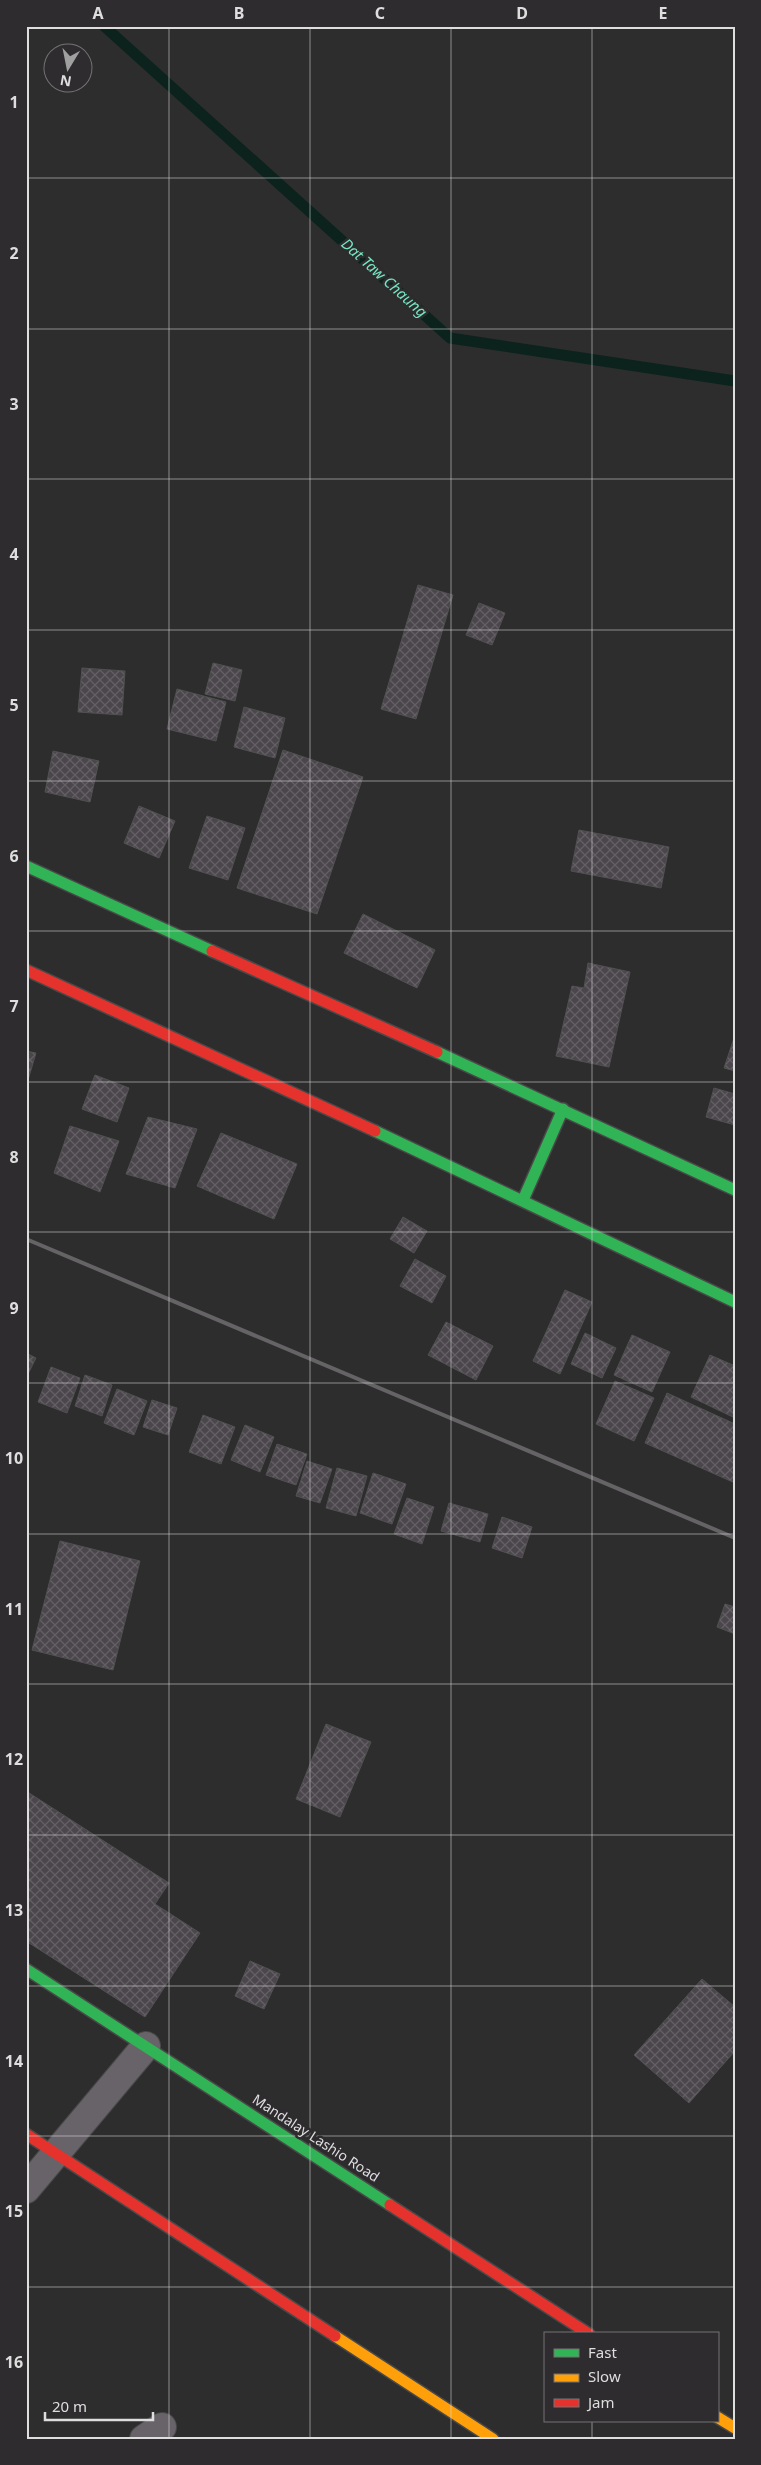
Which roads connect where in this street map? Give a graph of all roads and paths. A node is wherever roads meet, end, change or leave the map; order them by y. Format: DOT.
graph roads {
  1 [pos="26,866"];
  2 [pos="26,970"];
  3 [pos="563,1109"];
  4 [pos="735,1190"];
  5 [pos="523,1200"];
  6 [pos="735,1302"];
  7 [pos="26,1969"];
  8 [pos="146,2046"];
  9 [pos="26,2134"];
  10 [pos="55,2152"];
  11 [pos="26,2189"];
  12 [pos="586,2332"];
  13 [pos="718,2418"];
  14 [pos="735,2428"];
  15 [pos="492,2439"];
  1 -- 3 [label="main road"];
  2 -- 5 [label="main road"];
  3 -- 4 [label="main road"];
  3 -- 5 [label="main road"];
  5 -- 6 [label="main road"];
  7 -- 8 [label="main road, Mandalay Lashio Road"];
  8 -- 10 [label="street"];
  8 -- 12 [label="main road, Mandalay Lashio Road"];
  9 -- 10 [label="main road"];
  10 -- 11 [label="street"];
  10 -- 15 [label="main road"];
  13 -- 14 [label="main road"];
}
